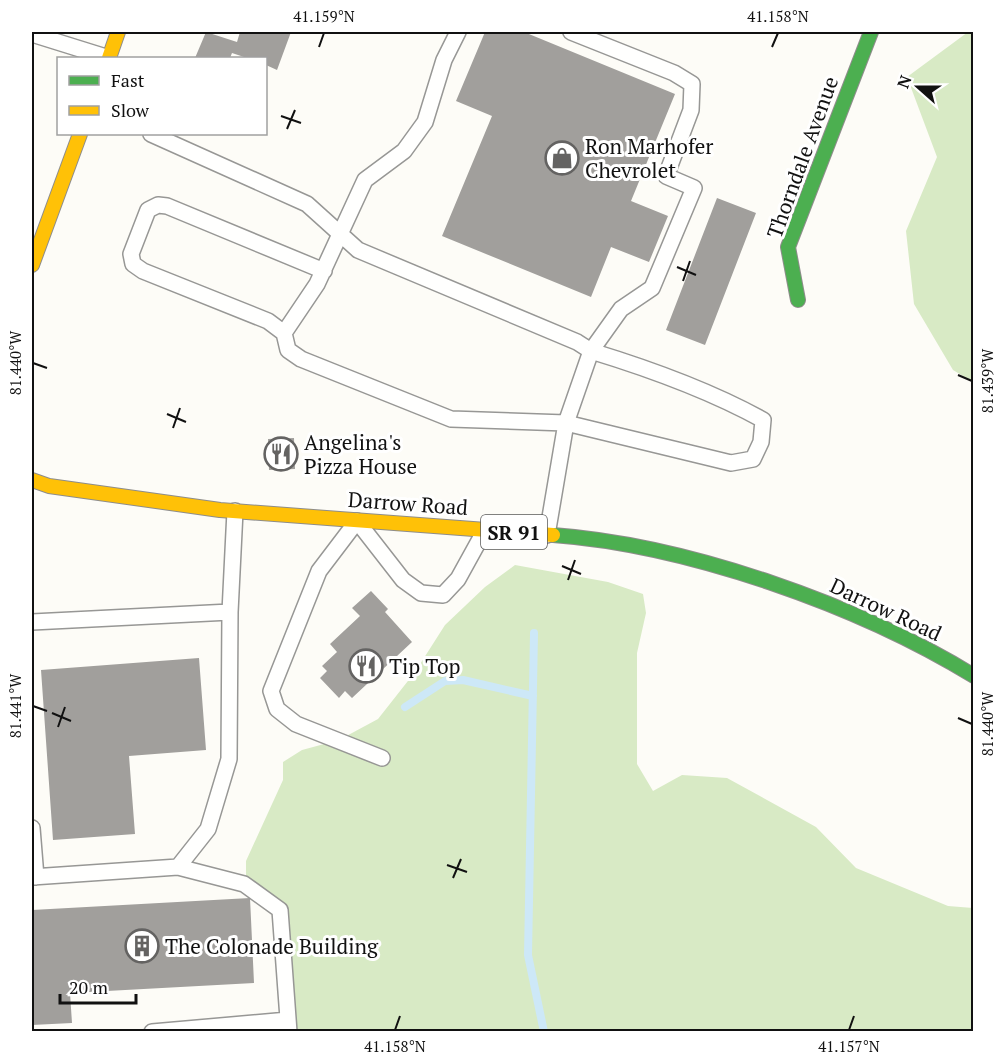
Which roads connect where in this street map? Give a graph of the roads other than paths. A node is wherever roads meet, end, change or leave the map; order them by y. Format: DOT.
graph roads {
  1 [pos="118,32"];
  2 [pos="458,32"];
  3 [pos="571,32"];
  4 [pos="871,32"];
  5 [pos="32,34"];
  6 [pos="106,57"];
  7 [pos="109,57"];
  8 [pos="81,135"];
  9 [pos="153,135"];
  10 [pos="340,236"];
  11 [pos="32,265"];
  12 [pos="324,271"];
  13 [pos="798,300"];
  14 [pos="284,333"];
  15 [pos="591,351"];
  16 [pos="566,423"];
  17 [pos="32,480"];
  18 [pos="235,511"];
  19 [pos="357,521"];
  20 [pos="485,530"];
  21 [pos="547,535"];
  22 [pos="230,612"];
  23 [pos="32,622"];
  24 [pos="974,676"];
  25 [pos="382,758"];
  26 [pos="32,828"];
  27 [pos="178,867"];
  28 [pos="34,877"];
  29 [pos="288,1026"];
  30 [pos="152,1032"];
  1 -- 7 [label="main road"];
  2 -- 10 [label="lane"];
  3 -- 15 [label="lane"];
  4 -- 13 [label="main road, Thorndale Avenue"];
  5 -- 6 [label="lane"];
  8 -- 11 [label="main road"];
  9 -- 10 [label="lane"];
  10 -- 12 [label="lane"];
  10 -- 15 [label="lane"];
  12 -- 14 [label="lane"];
  12 -- 14 [label="lane"];
  14 -- 16 [label="lane"];
  15 -- 16 [label="lane"];
  15 -- 16 [label="lane"];
  16 -- 21 [label="lane"];
  17 -- 18 [label="main road, Darrow Road / SR 91"];
  18 -- 19 [label="main road, Darrow Road / SR 91"];
  18 -- 22 [label="lane"];
  19 -- 20 [label="main road, Darrow Road / SR 91"];
  19 -- 20 [label="lane"];
  19 -- 25 [label="lane"];
  20 -- 21 [label="main road, Darrow Road / SR 91"];
  21 -- 24 [label="main road, Darrow Road / SR 91"];
  22 -- 23 [label="lane"];
  22 -- 27 [label="lane"];
  26 -- 28 [label="lane"];
  27 -- 28 [label="lane"];
  27 -- 29 [label="lane"];
  29 -- 30 [label="lane"];
}
